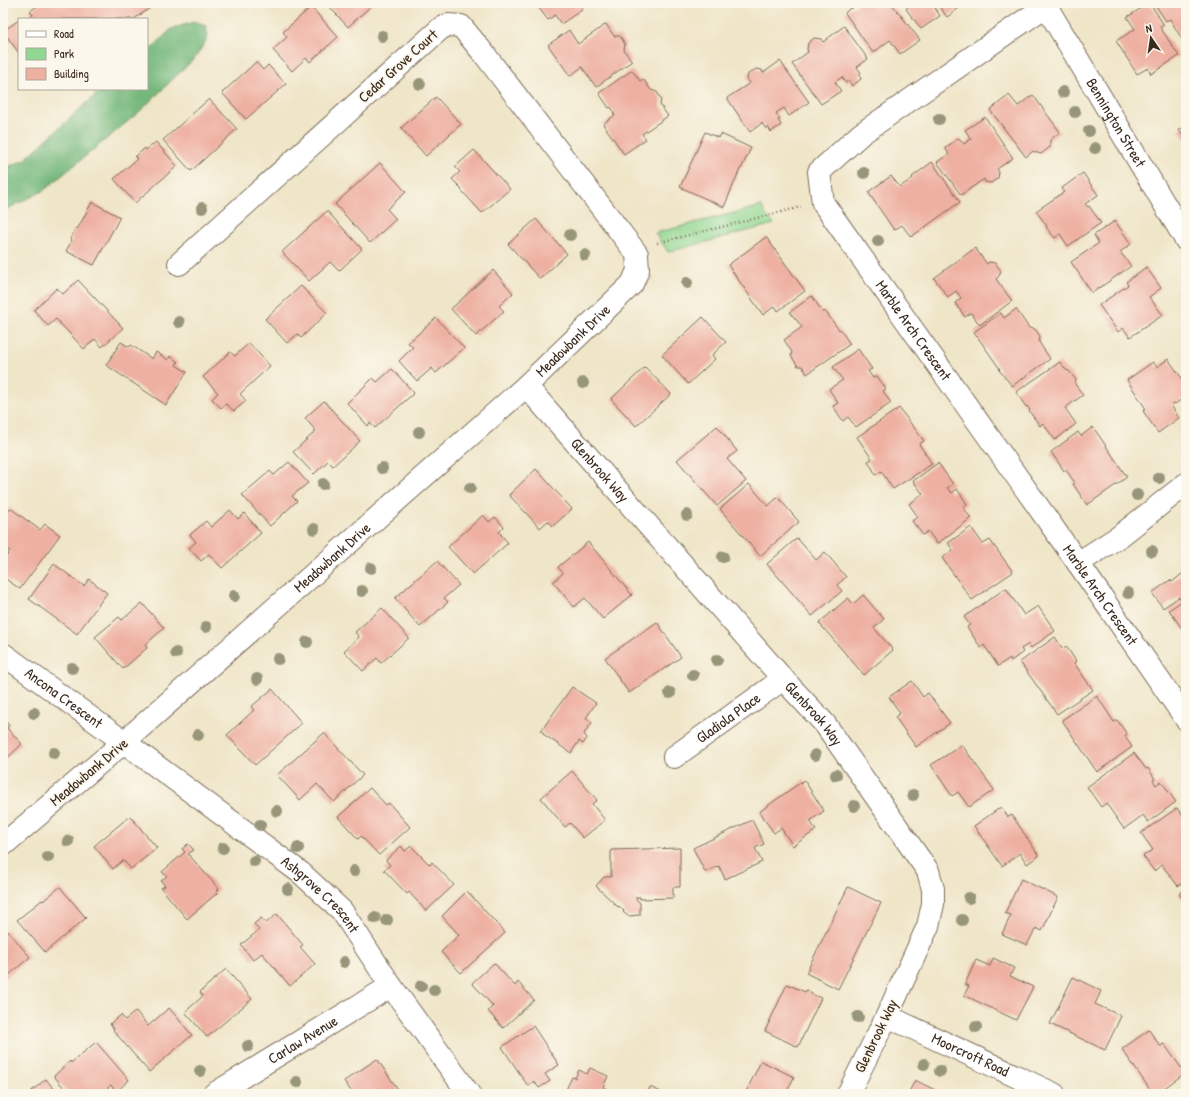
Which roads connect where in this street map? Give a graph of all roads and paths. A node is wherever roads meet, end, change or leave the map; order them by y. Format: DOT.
graph roads {
  1 [pos="1048,5"];
  2 [pos="823,203"];
  3 [pos="1186,240"];
  4 [pos="637,254"];
  5 [pos="179,264"];
  6 [pos="526,386"];
  7 [pos="1186,484"];
  8 [pos="1078,563"];
  9 [pos="3,654"];
  10 [pos="783,679"];
  11 [pos="1186,719"];
  12 [pos="124,742"];
  13 [pos="674,757"];
  14 [pos="3,844"];
  15 [pos="391,986"];
  16 [pos="887,1016"];
  17 [pos="214,1094"];
  18 [pos="469,1094"];
  19 [pos="848,1094"];
  20 [pos="1054,1094"];
  1 -- 2 [label="street, Marble Arch Crescent"];
  1 -- 3 [label="street, Bennington Street"];
  2 -- 4 [label="path"];
  2 -- 8 [label="street, Marble Arch Crescent"];
  4 -- 5 [label="street, Cedar Grove Court"];
  4 -- 6 [label="street, Meadowbank Drive"];
  6 -- 10 [label="street, Glenbrook Way"];
  6 -- 12 [label="street, Meadowbank Drive"];
  7 -- 8 [label="street"];
  8 -- 11 [label="street, Marble Arch Crescent"];
  9 -- 12 [label="street, Ancona Crescent"];
  10 -- 13 [label="street, Gladiola Place"];
  10 -- 16 [label="street, Glenbrook Way"];
  12 -- 14 [label="street, Meadowbank Drive"];
  12 -- 15 [label="street, Ashgrove Crescent"];
  15 -- 17 [label="street, Carlaw Avenue"];
  15 -- 18 [label="street, Ashgrove Crescent"];
  16 -- 19 [label="street, Glenbrook Way"];
  16 -- 20 [label="street, Moorcroft Road"];
}
